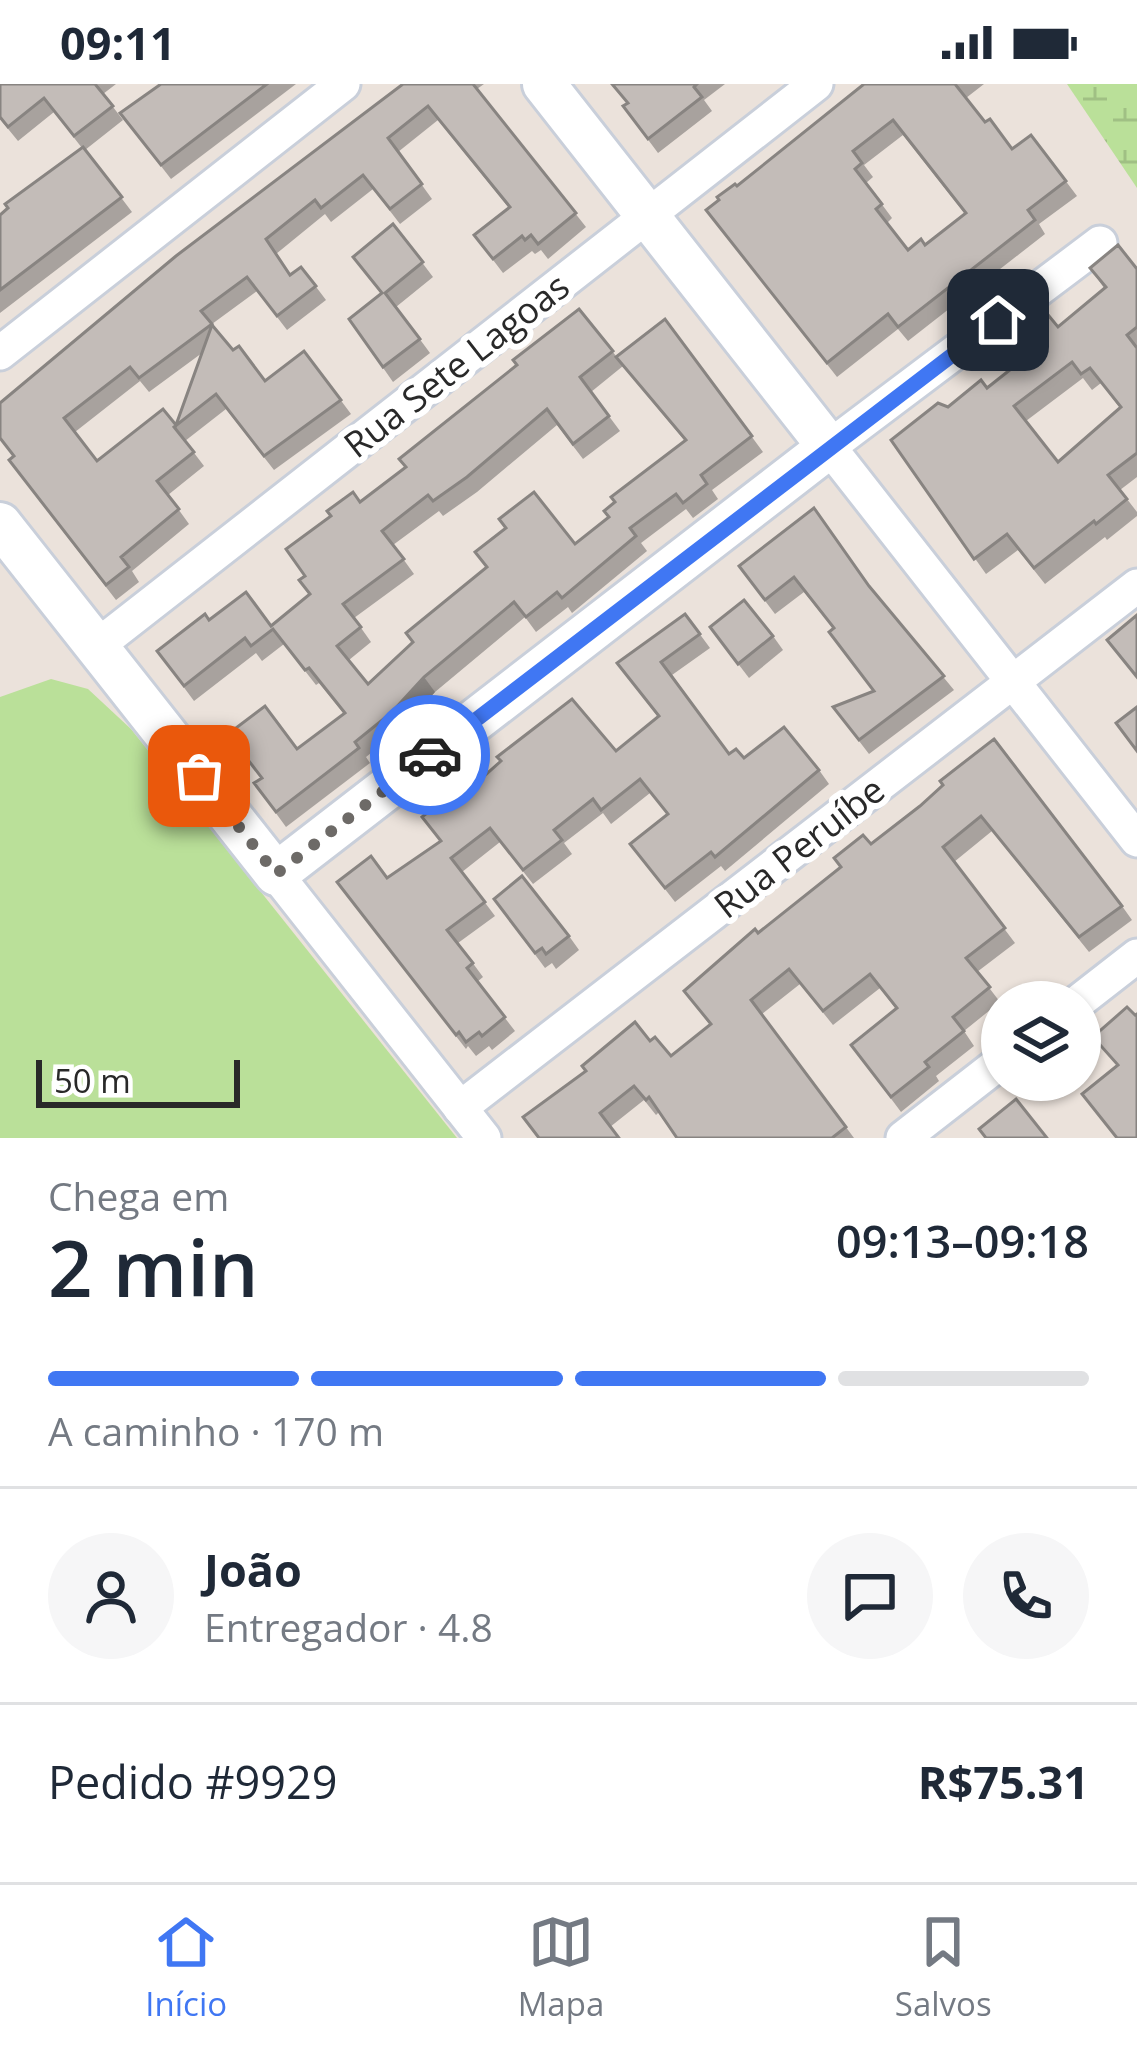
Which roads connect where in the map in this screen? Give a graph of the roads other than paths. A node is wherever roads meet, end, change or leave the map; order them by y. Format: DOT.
graph roads {
  1 [pos="343,84"];
  2 [pos="544,84"];
  3 [pos="816,84"];
  4 [pos="647,216"];
  5 [pos="1100,243"];
  6 [pos="0,353"];
  7 [pos="829,447"];
  8 [pos="0,524"];
  9 [pos="1137,586"];
  10 [pos="97,646"];
  11 [pos="1013,682"];
  12 [pos="1137,840"];
  13 [pos="276,874"];
  14 [pos="1137,956"];
  15 [pos="1101,984"];
  16 [pos="981,1077"];
  17 [pos="460,1108"];
  18 [pos="484,1138"];
  19 [pos="902,1138"];
  1 -- 6 [label="street"];
  2 -- 4 [label="street"];
  3 -- 4 [label="street, Rua Sete Lagoas"];
  4 -- 7 [label="street"];
  4 -- 10 [label="street, Rua Sete Lagoas"];
  5 -- 7 [label="street"];
  7 -- 11 [label="street"];
  7 -- 13 [label="street"];
  8 -- 10 [label="street"];
  9 -- 11 [label="street, Rua Peruíbe"];
  10 -- 13 [label="street"];
  11 -- 12 [label="street"];
  11 -- 17 [label="street, Rua Peruíbe"];
  13 -- 17 [label="street"];
  14 -- 15 [label="street"];
  16 -- 19 [label="street"];
  17 -- 18 [label="street"];
}
